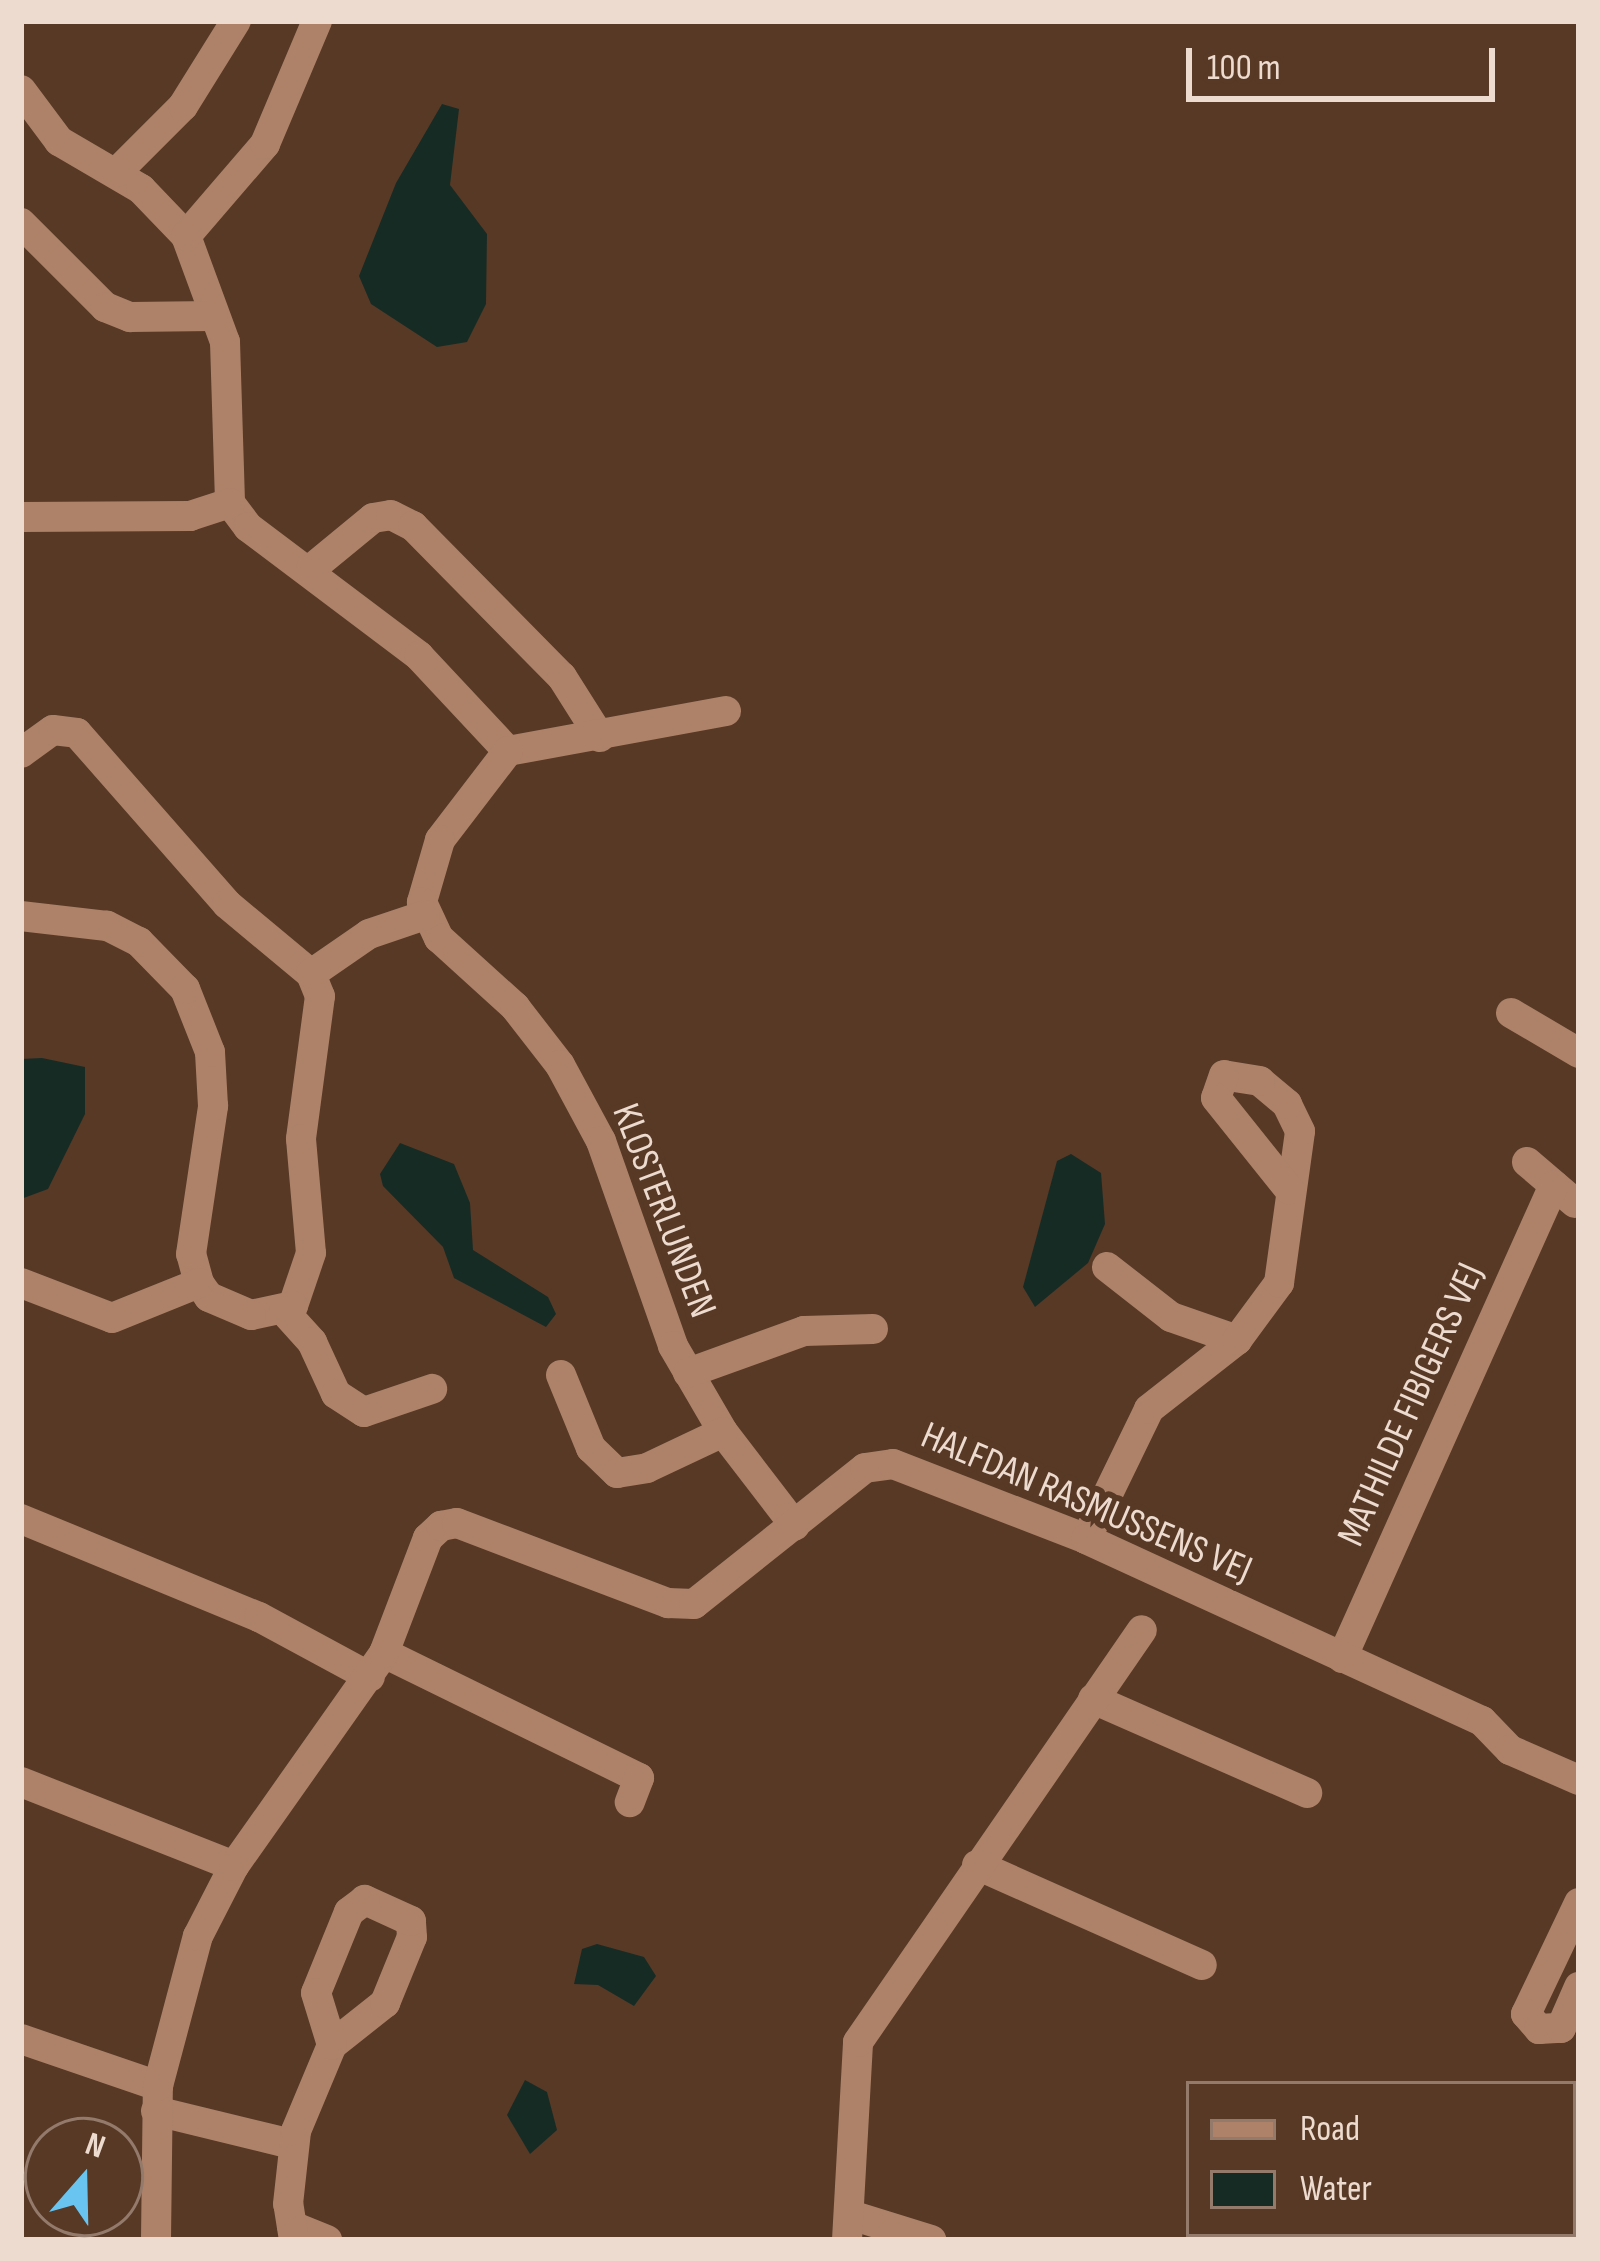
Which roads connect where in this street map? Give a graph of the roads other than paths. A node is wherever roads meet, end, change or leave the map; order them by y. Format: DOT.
graph roads {
  1 [pos="236,21"];
  2 [pos="317,21"];
  3 [pos="21,90"];
  4 [pos="117,172"];
  5 [pos="21,224"];
  6 [pos="186,236"];
  7 [pos="213,316"];
  8 [pos="230,503"];
  9 [pos="21,517"];
  10 [pos="311,569"];
  11 [pos="726,711"];
  12 [pos="600,737"];
  13 [pos="508,751"];
  14 [pos="21,753"];
  15 [pos="425,915"];
  16 [pos="21,916"];
  17 [pos="311,974"];
  18 [pos="1511,1013"];
  19 [pos="1579,1053"];
  20 [pos="1527,1162"];
  21 [pos="1289,1189"];
  22 [pos="1107,1267"];
  23 [pos="21,1283"];
  24 [pos="199,1283"];
  25 [pos="284,1311"];
  26 [pos="873,1329"];
  27 [pos="1237,1340"];
  28 [pos="688,1373"];
  29 [pos="561,1375"];
  30 [pos="432,1389"];
  31 [pos="723,1432"];
  32 [pos="21,1519"];
  33 [pos="795,1526"];
  34 [pos="1086,1539"];
  35 [pos="1142,1630"];
  36 [pos="1342,1658"];
  37 [pos="377,1665"];
  38 [pos="1093,1699"];
  39 [pos="1579,1780"];
  40 [pos="21,1782"];
  41 [pos="1307,1793"];
  42 [pos="630,1802"];
  43 [pos="977,1864"];
  44 [pos="234,1866"];
  45 [pos="1579,1903"];
  46 [pos="1202,1965"];
  47 [pos="1579,1988"];
  48 [pos="21,2039"];
  49 [pos="332,2045"];
  50 [pos="157,2099"];
  51 [pos="291,2144"];
  52 [pos="851,2228"];
  53 [pos="293,2233"];
  54 [pos="156,2240"];
  55 [pos="327,2240"];
  56 [pos="931,2240"];
  1 -- 4 [label="street"];
  2 -- 6 [label="street"];
  3 -- 4 [label="street"];
  4 -- 6 [label="street"];
  5 -- 7 [label="street"];
  6 -- 7 [label="street"];
  7 -- 8 [label="street"];
  8 -- 9 [label="street"];
  8 -- 10 [label="street"];
  10 -- 12 [label="street"];
  10 -- 13 [label="street"];
  11 -- 12 [label="street"];
  12 -- 13 [label="street"];
  13 -- 15 [label="street"];
  14 -- 17 [label="street"];
  15 -- 17 [label="street"];
  15 -- 28 [label="street, KLOSTERLUNDEN"];
  16 -- 24 [label="street"];
  17 -- 25 [label="street"];
  18 -- 19 [label="street"];
  20 -- 36 [label="street, MATHILDE FIBIGERS VEJ"];
  21 -- 27 [label="street"];
  22 -- 27 [label="street"];
  23 -- 24 [label="street"];
  24 -- 25 [label="street"];
  25 -- 30 [label="street"];
  26 -- 28 [label="street, KLOSTERLUNDEN"];
  27 -- 34 [label="street"];
  28 -- 31 [label="street, KLOSTERLUNDEN"];
  29 -- 31 [label="street"];
  31 -- 33 [label="street, KLOSTERLUNDEN"];
  32 -- 37 [label="street"];
  33 -- 34 [label="street, HALFDAN RASMUSSENS VEJ"];
  33 -- 37 [label="street, HALFDAN RASMUSSENS VEJ"];
  34 -- 36 [label="street, HALFDAN RASMUSSENS VEJ"];
  35 -- 38 [label="street"];
  36 -- 39 [label="street, HALFDAN RASMUSSENS VEJ"];
  37 -- 42 [label="street"];
  37 -- 44 [label="street, HALFDAN RASMUSSENS VEJ"];
  38 -- 41 [label="street"];
  38 -- 43 [label="street"];
  40 -- 44 [label="street"];
  43 -- 46 [label="street"];
  43 -- 52 [label="street"];
  44 -- 50 [label="street, HALFDAN RASMUSSENS VEJ"];
  45 -- 47 [label="street"];
  48 -- 50 [label="street"];
  49 -- 51 [label="street"];
  50 -- 51 [label="street"];
  50 -- 54 [label="street, HALFDAN RASMUSSENS VEJ"];
  51 -- 53 [label="street"];
  52 -- 56 [label="street"];
  53 -- 55 [label="street"];
}
